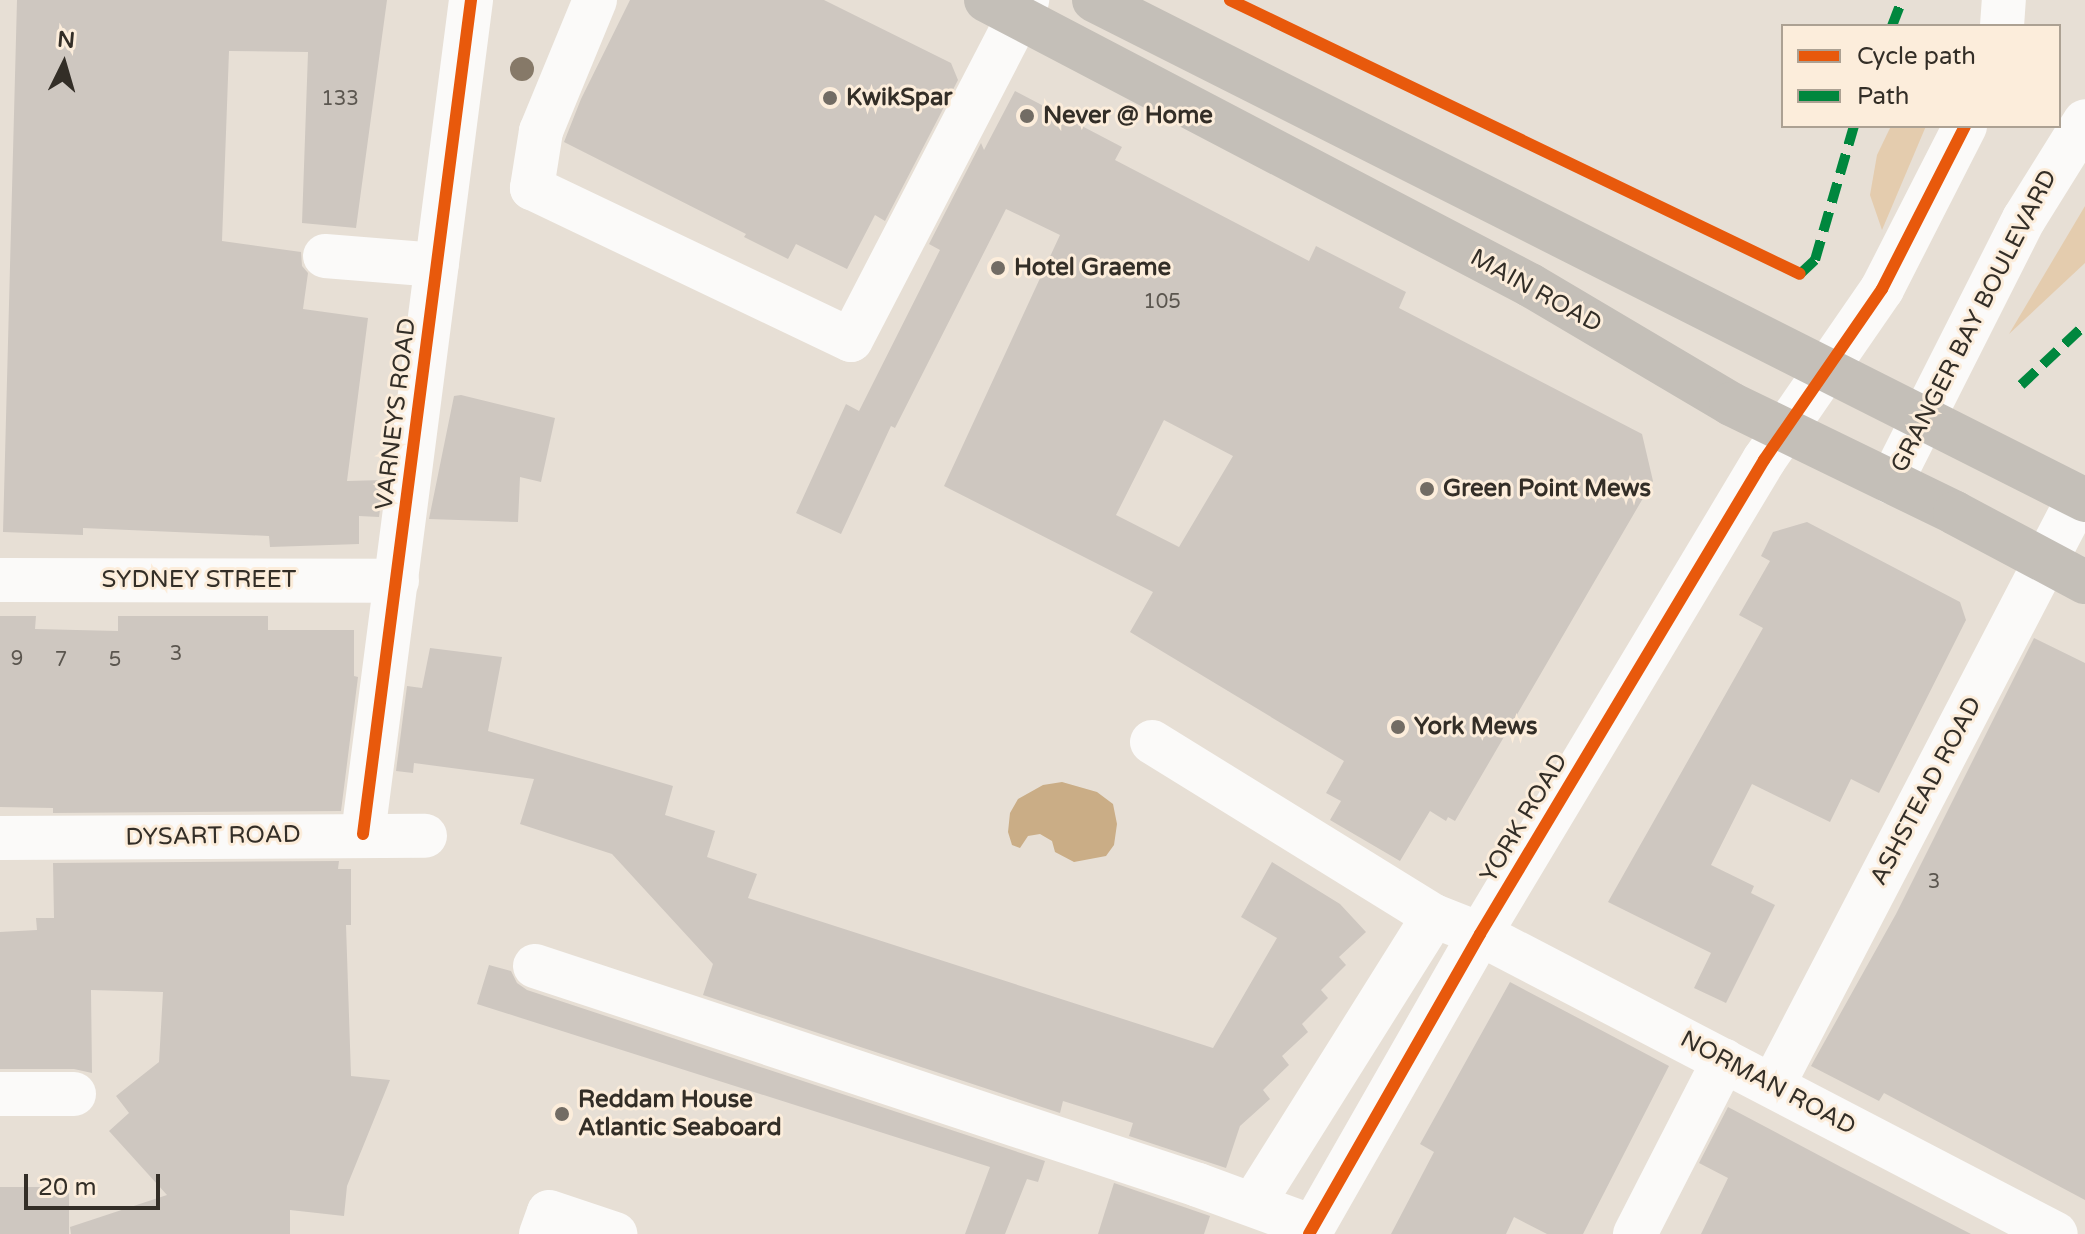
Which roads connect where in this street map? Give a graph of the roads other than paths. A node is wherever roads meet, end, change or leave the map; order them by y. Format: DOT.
graph roads {
  1 [pos="471,0"];
  2 [pos="595,0"];
  3 [pos="1094,0"];
  4 [pos="2004,0"];
  5 [pos="1011,6"];
  6 [pos="2002,24"];
  7 [pos="2085,121"];
  8 [pos="1964,128"];
  9 [pos="325,256"];
  10 [pos="437,265"];
  11 [pos="1828,368"];
  12 [pos="1924,418"];
  13 [pos="1785,430"];
  14 [pos="1891,482"];
  15 [pos="2082,499"];
  16 [pos="2046,562"];
  17 [pos="0,580"];
  18 [pos="397,581"];
  19 [pos="2085,582"];
  20 [pos="1152,742"];
  21 [pos="363,834"];
  22 [pos="425,836"];
  23 [pos="0,838"];
  24 [pos="1434,916"];
  25 [pos="1480,934"];
  26 [pos="535,966"];
  27 [pos="1724,1060"];
  28 [pos="1773,1085"];
  29 [pos="0,1094"];
  30 [pos="74,1094"];
  31 [pos="1253,1204"];
  32 [pos="1311,1230"];
  33 [pos="541,1234"];
  34 [pos="615,1234"];
  35 [pos="1635,1234"];
  36 [pos="2056,1234"];
  1 -- 10 [label="street, VARNEYS ROAD"];
  2 -- 5 [label="street"];
  3 -- 11 [label="main road"];
  4 -- 6 [label="street"];
  5 -- 13 [label="main road, MAIN ROAD"];
  7 -- 12 [label="street, GRANGER BAY BOULEVARD"];
  8 -- 11 [label="street"];
  9 -- 10 [label="street"];
  10 -- 18 [label="street, VARNEYS ROAD"];
  11 -- 12 [label="main road"];
  11 -- 13 [label="street"];
  12 -- 14 [label="street, GRANGER BAY BOULEVARD"];
  12 -- 15 [label="main road"];
  13 -- 14 [label="main road, MAIN ROAD"];
  13 -- 25 [label="street, YORK ROAD"];
  14 -- 16 [label="main road, MAIN ROAD"];
  15 -- 16 [label="street, ASHSTEAD ROAD"];
  16 -- 19 [label="main road, MAIN ROAD"];
  16 -- 28 [label="street, ASHSTEAD ROAD"];
  17 -- 18 [label="street, SYDNEY STREET"];
  18 -- 21 [label="street, VARNEYS ROAD"];
  20 -- 24 [label="street, NORMAN ROAD"];
  21 -- 22 [label="street, DYSART ROAD"];
  21 -- 23 [label="street, DYSART ROAD"];
  24 -- 25 [label="street, NORMAN ROAD"];
  24 -- 31 [label="street"];
  25 -- 27 [label="street, NORMAN ROAD"];
  25 -- 32 [label="street, YORK ROAD"];
  26 -- 31 [label="street"];
  27 -- 28 [label="street, NORMAN ROAD"];
  27 -- 35 [label="street"];
  28 -- 36 [label="street, NORMAN ROAD"];
  29 -- 30 [label="street"];
  31 -- 32 [label="street"];
  33 -- 34 [label="street"];
}
